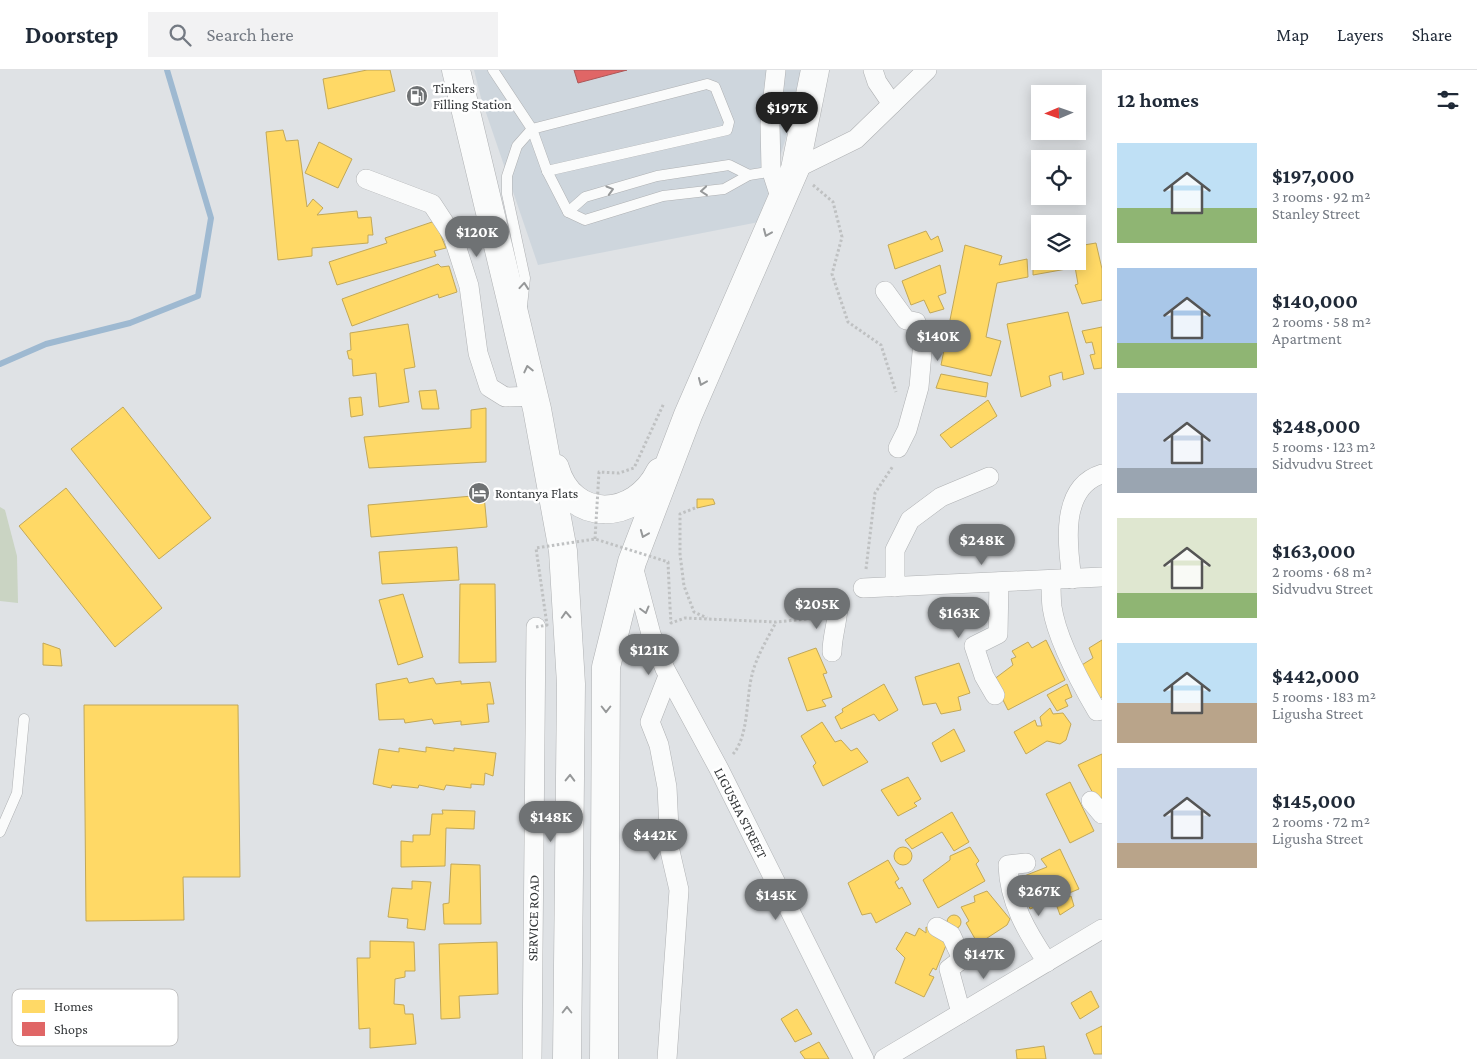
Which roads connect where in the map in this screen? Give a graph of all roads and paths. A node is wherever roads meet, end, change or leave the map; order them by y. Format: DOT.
graph roads {
  1 [pos="456,70"];
  2 [pos="493,70"];
  3 [pos="776,70"];
  4 [pos="815,70"];
  5 [pos="874,70"];
  6 [pos="927,70"];
  7 [pos="892,104"];
  8 [pos="532,129"];
  9 [pos="784,170"];
  10 [pos="547,171"];
  11 [pos="749,175"];
  12 [pos="366,179"];
  13 [pos="568,212"];
  14 [pos="885,291"];
  15 [pos="520,335"];
  16 [pos="898,398"];
  17 [pos="535,402"];
  18 [pos="664,403"];
  19 [pos="688,415"];
  20 [pos="898,448"];
  21 [pos="1102,474"];
  22 [pos="989,477"];
  23 [pos="695,508"];
  24 [pos="595,539"];
  25 [pos="632,562"];
  26 [pos="1102,578"];
  27 [pos="1072,579"];
  28 [pos="1051,580"];
  29 [pos="999,582"];
  30 [pos="895,586"];
  31 [pos="862,588"];
  32 [pos="838,608"];
  33 [pos="710,619"];
  34 [pos="776,622"];
  35 [pos="536,626"];
  36 [pos="832,652"];
  37 [pos="668,676"];
  38 [pos="995,695"];
  39 [pos="1102,710"];
  40 [pos="24,719"];
  41 [pos="719,769"];
  42 [pos="0,832"];
  43 [pos="1026,863"];
  44 [pos="937,927"];
  45 [pos="1102,929"];
  46 [pos="1047,962"];
  47 [pos="961,1013"];
  48 [pos="863,1058"];
  49 [pos="532,1059"];
  50 [pos="567,1059"];
  51 [pos="604,1059"];
  52 [pos="667,1059"];
  53 [pos="884,1059"];
  1 -- 15 [label="main road"];
  2 -- 8 [label="lane"];
  3 -- 9 [label="street"];
  4 -- 9 [label="main road"];
  5 -- 7 [label="street"];
  6 -- 7 [label="street"];
  7 -- 9 [label="street"];
  8 -- 10 [label="lane"];
  8 -- 10 [label="lane"];
  15 -- 8 [label="lane, one-way"];
  9 -- 11 [label="lane"];
  9 -- 16 [label="path"];
  9 -- 19 [label="main road, one-way"];
  10 -- 13 [label="lane"];
  11 -- 13 [label="lane, one-way"];
  13 -- 11 [label="lane, one-way"];
  12 -- 17 [label="street"];
  14 -- 20 [label="street"];
  17 -- 15 [label="main road, one-way"];
  17 -- 19 [label="main road"];
  50 -- 17 [label="main road, one-way"];
  18 -- 24 [label="path, bridge"];
  19 -- 25 [label="main road, one-way"];
  20 -- 31 [label="path"];
  21 -- 27 [label="street"];
  22 -- 30 [label="street"];
  23 -- 33 [label="path"];
  24 -- 33 [label="path, bridge"];
  24 -- 35 [label="path, bridge"];
  25 -- 37 [label="street, LIGUSHA STREET, one-way"];
  25 -- 51 [label="main road, one-way"];
  26 -- 27 [label="street"];
  27 -- 28 [label="street"];
  28 -- 29 [label="street"];
  28 -- 39 [label="street"];
  29 -- 30 [label="street"];
  29 -- 38 [label="street"];
  30 -- 31 [label="street"];
  32 -- 34 [label="path"];
  32 -- 36 [label="street"];
  33 -- 34 [label="path"];
  34 -- 41 [label="path"];
  35 -- 49 [label="street, SERVICE ROAD"];
  37 -- 41 [label="street, LIGUSHA STREET"];
  37 -- 52 [label="street"];
  40 -- 42 [label="lane"];
  41 -- 48 [label="street, LIGUSHA STREET"];
  43 -- 46 [label="street"];
  44 -- 47 [label="street"];
  45 -- 46 [label="street"];
  46 -- 47 [label="street"];
  47 -- 53 [label="street"];
}
